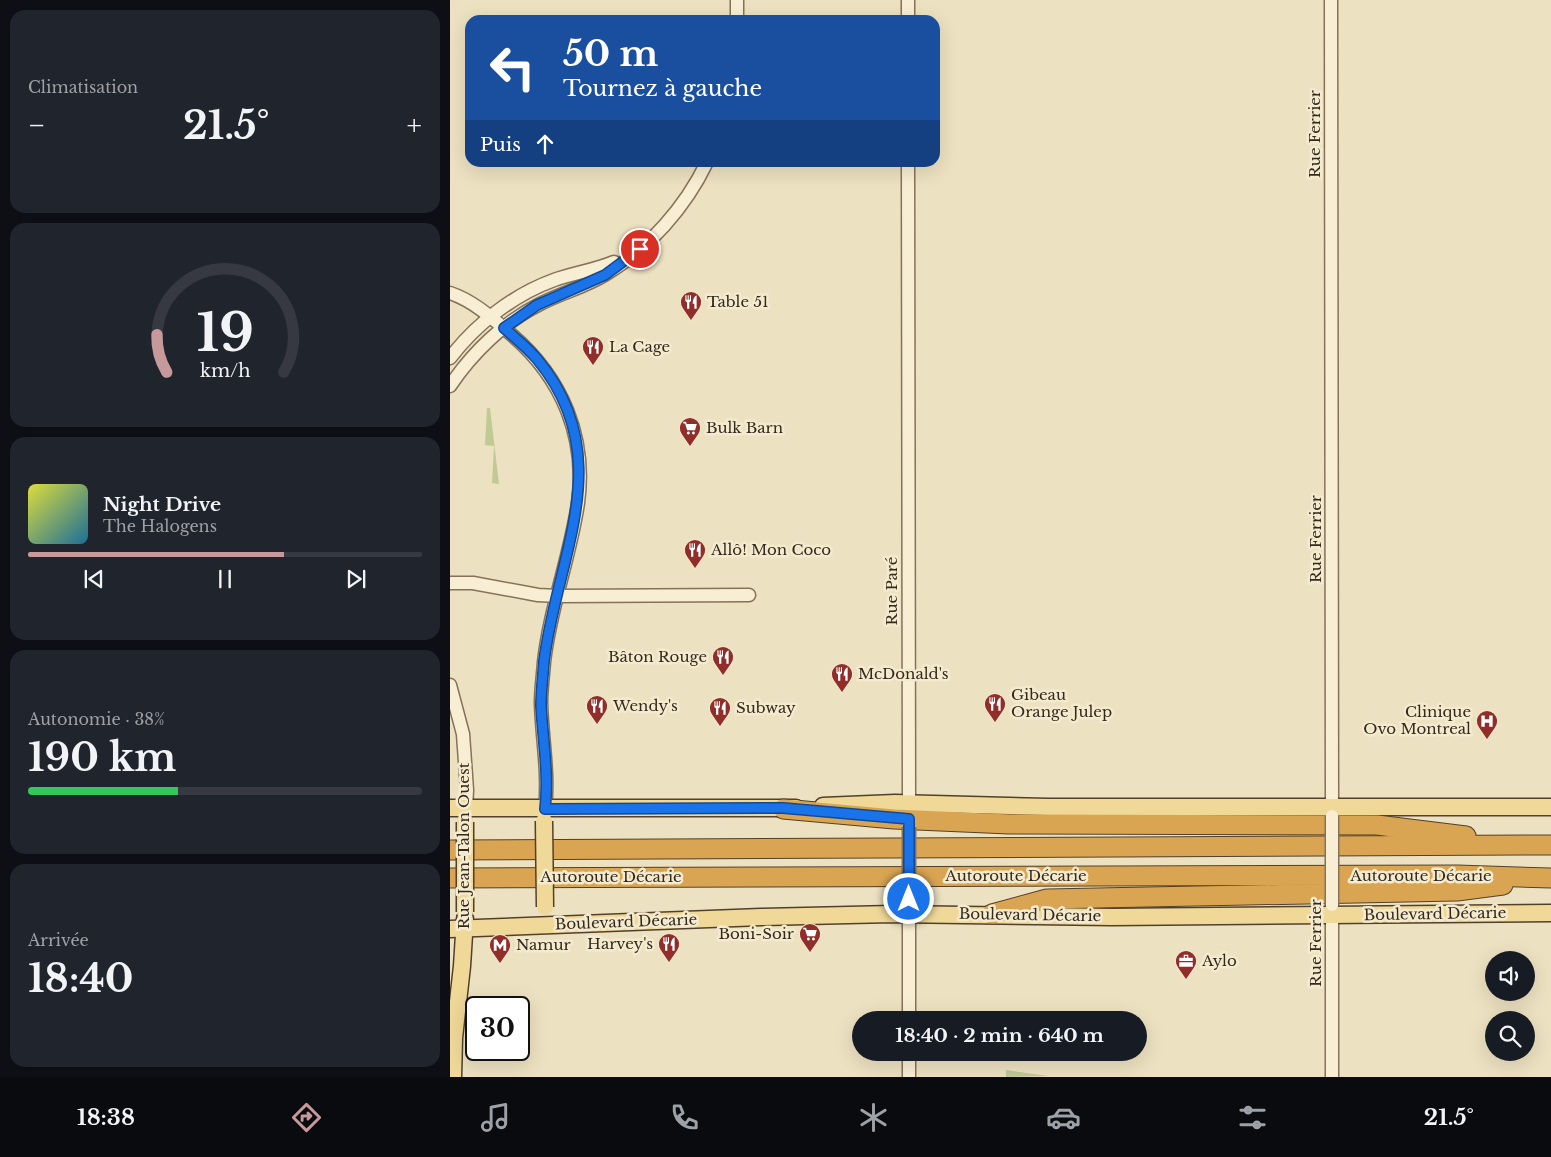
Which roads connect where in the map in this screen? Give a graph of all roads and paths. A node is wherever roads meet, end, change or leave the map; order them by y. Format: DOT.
graph roads {
  1 [pos="737,0"];
  2 [pos="908,0"];
  3 [pos="1331,0"];
  4 [pos="737,15"];
  5 [pos="908,15"];
  6 [pos="704,167"];
  7 [pos="908,167"];
  8 [pos="652,238"];
  9 [pos="450,293"];
  10 [pos="490,317"];
  11 [pos="504,328"];
  12 [pos="450,358"];
  13 [pos="450,386"];
  14 [pos="450,583"];
  15 [pos="749,595"];
  16 [pos="557,596"];
  17 [pos="450,685"];
  18 [pos="1551,807"];
  19 [pos="783,808"];
  20 [pos="1332,812"];
  21 [pos="460,813"];
  22 [pos="544,815"];
  23 [pos="909,817"];
  24 [pos="1545,846"];
  25 [pos="450,850"];
  26 [pos="450,878"];
  27 [pos="1551,878"];
  28 [pos="909,906"];
  29 [pos="1332,910"];
  30 [pos="1551,913"];
  31 [pos="992,914"];
  32 [pos="545,926"];
  33 [pos="457,929"];
  34 [pos="450,1007"];
  35 [pos="909,1011"];
  36 [pos="454,1038"];
  37 [pos="909,1061"];
  38 [pos="453,1077"];
  39 [pos="909,1077"];
  40 [pos="1332,1077"];
  1 -- 4 [label="street"];
  2 -- 5 [label="street"];
  3 -- 20 [label="street, Rue Ferrier"];
  6 -- 8 [label="street"];
  7 -- 23 [label="street, Rue Paré"];
  8 -- 10 [label="street"];
  8 -- 11 [label="street"];
  9 -- 10 [label="street"];
  10 -- 11 [label="street"];
  10 -- 12 [label="street"];
  11 -- 13 [label="street"];
  11 -- 16 [label="street"];
  14 -- 16 [label="street"];
  15 -- 16 [label="street"];
  16 -- 22 [label="street"];
  17 -- 21 [label="street, Rue Jean-Talon Ouest"];
  18 -- 20 [label="main road"];
  19 -- 22 [label="main road"];
  19 -- 23 [label="highway"];
  20 -- 23 [label="main road"];
  20 -- 29 [label="street, Rue Ferrier, bridge"];
  21 -- 22 [label="main road"];
  21 -- 33 [label="main road, Rue Jean-Talon Ouest, bridge"];
  22 -- 32 [label="main road, bridge"];
  23 -- 24 [label="highway"];
  23 -- 28 [label="street, Rue Paré, bridge"];
  24 -- 25 [label="highway, Autoroute Décarie"];
  26 -- 27 [label="highway, Autoroute Décarie"];
  27 -- 31 [label="highway"];
  28 -- 31 [label="main road, Boulevard Décarie"];
  28 -- 32 [label="main road, Boulevard Décarie"];
  28 -- 35 [label="street, Rue Paré"];
  29 -- 30 [label="main road, Boulevard Décarie"];
  29 -- 31 [label="main road, Boulevard Décarie"];
  29 -- 40 [label="street, Rue Ferrier"];
  32 -- 33 [label="main road, Boulevard Décarie"];
  33 -- 36 [label="main road, Rue Jean-Talon Ouest"];
  34 -- 36 [label="main road, Rue Jean-Talon Ouest"];
  36 -- 38 [label="main road, Rue Jean-Talon Ouest"];
  37 -- 39 [label="street"];
}
